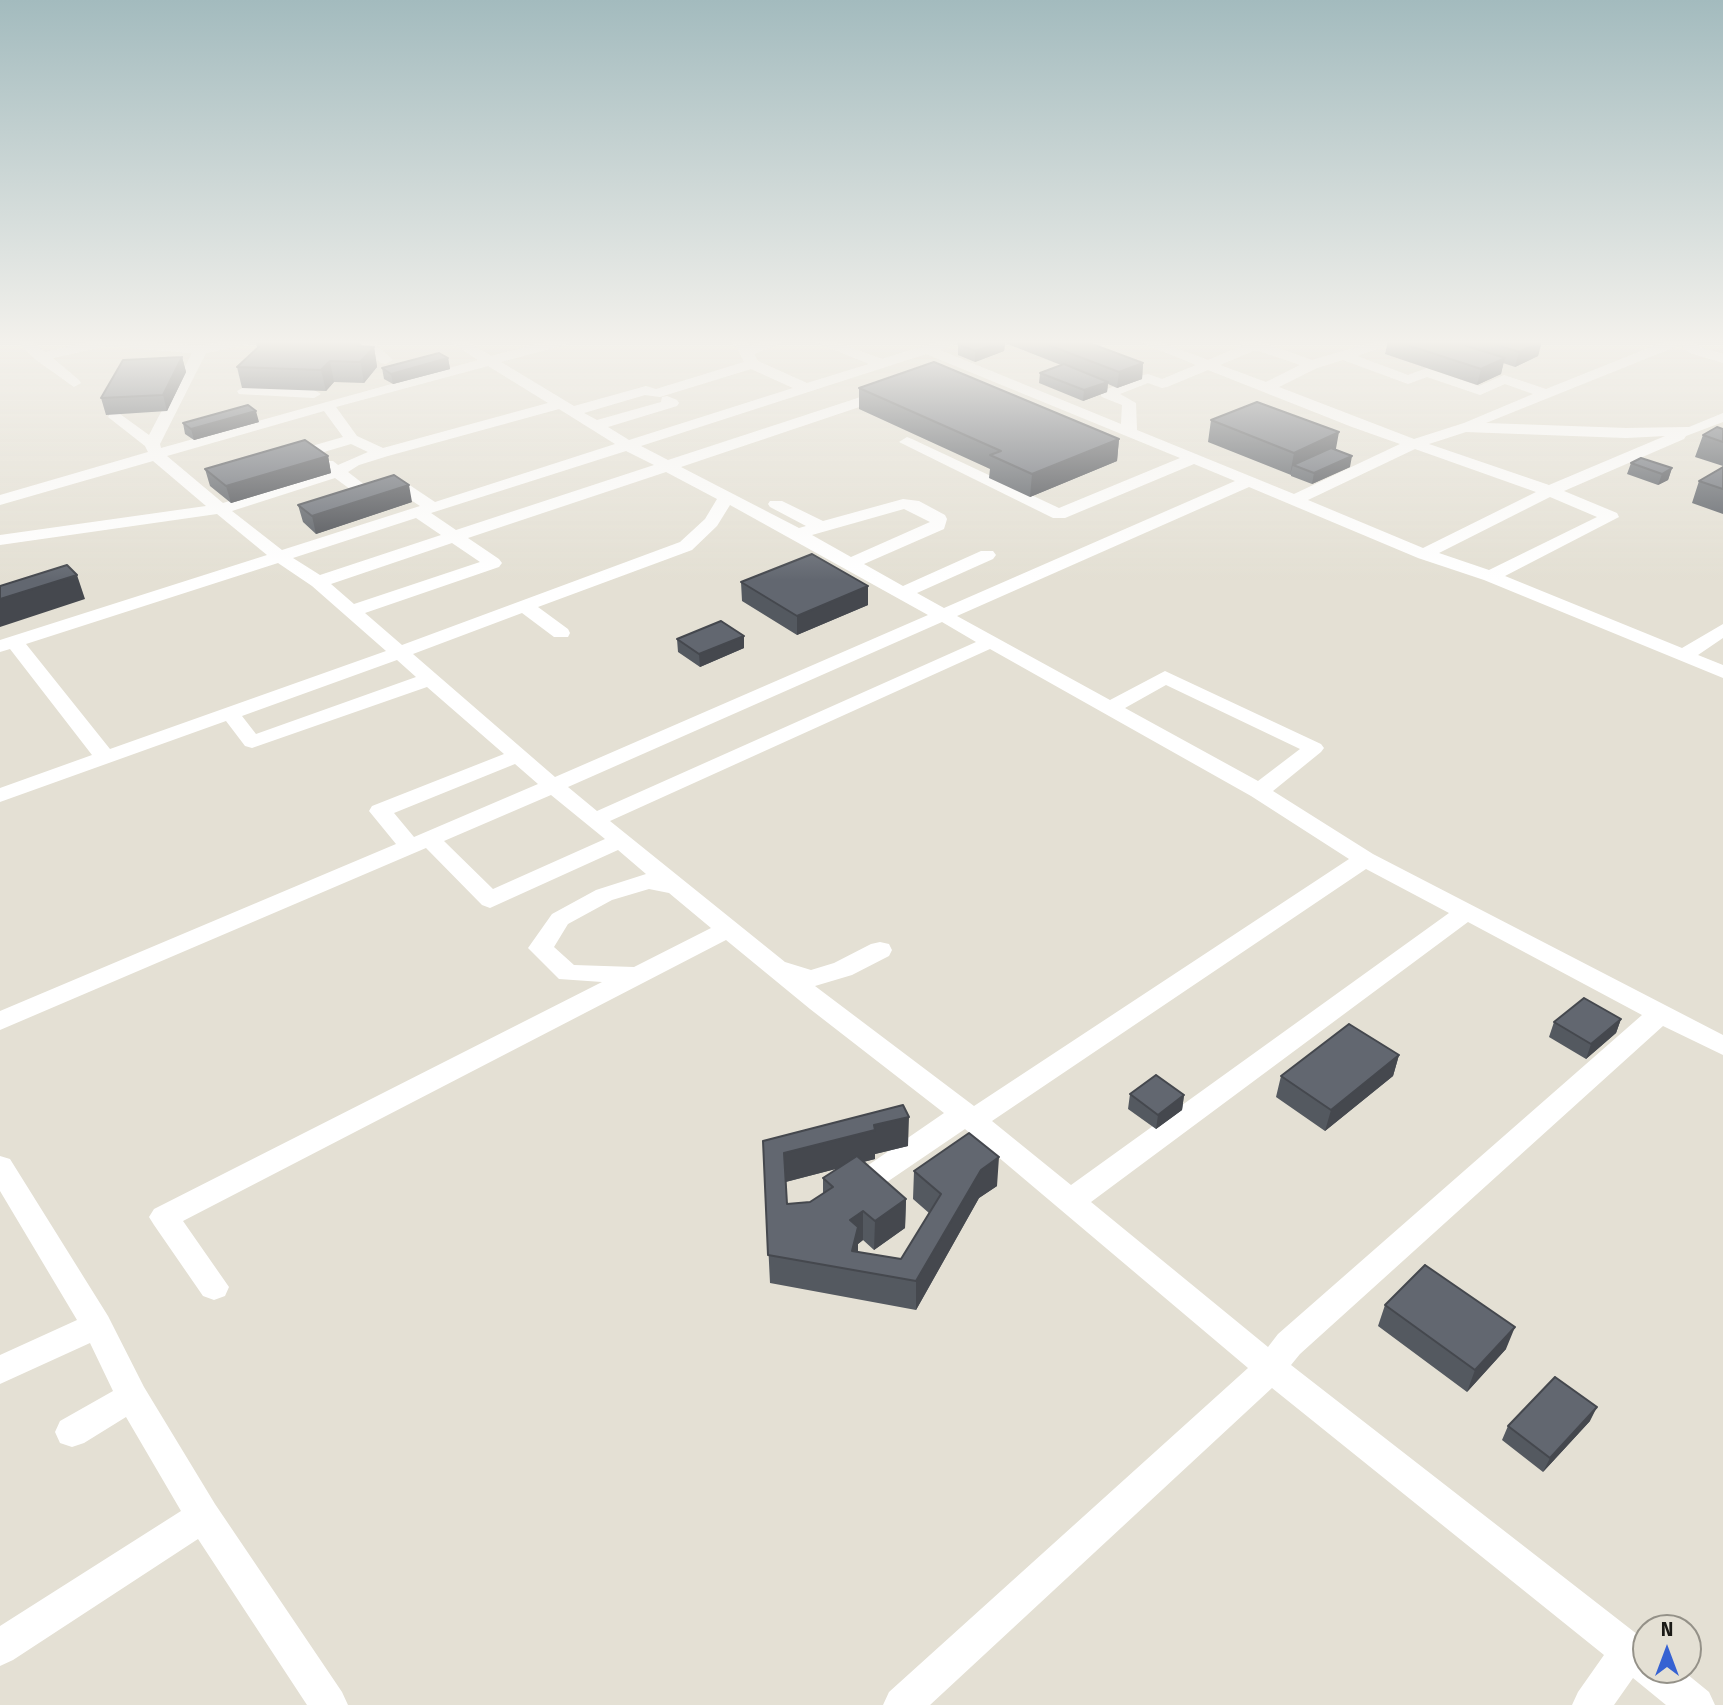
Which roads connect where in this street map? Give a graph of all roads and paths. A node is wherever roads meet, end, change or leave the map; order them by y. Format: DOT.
graph roads {
  1 [pos="119,421"];
  2 [pos="169,421"];
  3 [pos="272,421"];
  4 [pos="338,421"];
  5 [pos="513,421"];
  6 [pos="585,421"];
  7 [pos="612,421"];
  8 [pos="704,421"];
  9 [pos="769,421"];
  10 [pos="807,421"];
  11 [pos="1105,421"];
  12 [pos="1133,421"];
  13 [pos="1349,421"];
  14 [pos="1481,421"];
  15 [pos="1715,421"];
  16 [pos="1357,424"];
  17 [pos="594,426"];
  18 [pos="1465,427"];
  19 [pos="785,428"];
  20 [pos="1129,430"];
  21 [pos="1691,431"];
  22 [pos="1336,433"];
  23 [pos="352,439"];
  24 [pos="907,442"];
  25 [pos="1413,444"];
  26 [pos="627,445"];
  27 [pos="155,450"];
  28 [pos="311,451"];
  29 [pos="382,453"];
  30 [pos="1195,458"];
  31 [pos="276,460"];
  32 [pos="667,466"];
  33 [pos="338,472"];
  34 [pos="206,473"];
  35 [pos="184,479"];
  36 [pos="519,480"];
  37 [pos="1249,481"];
  38 [pos="919,488"];
  39 [pos="1550,491"];
  40 [pos="726,498"];
  41 [pos="1294,499"];
  42 [pos="0,500"];
  43 [pos="557,504"];
  44 [pos="776,504"];
  45 [pos="220,509"];
  46 [pos="425,510"];
  47 [pos="819,526"];
  48 [pos="797,534"];
  49 [pos="455,537"];
  50 [pos="0,540"];
  51 [pos="1424,554"];
  52 [pos="987,555"];
  53 [pos="279,556"];
  54 [pos="849,564"];
  55 [pos="1490,576"];
  56 [pos="318,582"];
  57 [pos="900,594"];
  58 [pos="524,606"];
  59 [pos="352,611"];
  60 [pos="941,614"];
  61 [pos="1723,630"];
  62 [pos="561,633"];
  63 [pos="989,643"];
  64 [pos="7,644"];
  65 [pos="399,653"];
  66 [pos="1684,656"];
  67 [pos="1723,672"];
  68 [pos="429,679"];
  69 [pos="1109,709"];
  70 [pos="230,713"];
  71 [pos="517,756"];
  72 [pos="105,757"];
  73 [pos="553,786"];
  74 [pos="1258,791"];
  75 [pos="0,794"];
  76 [pos="594,820"];
  77 [pos="620,841"];
  78 [pos="420,843"];
  79 [pos="1365,859"];
  80 [pos="678,888"];
  81 [pos="1466,912"];
  82 [pos="728,929"];
  83 [pos="880,950"];
  84 [pos="775,967"];
  85 [pos="843,969"];
  86 [pos="636,976"];
  87 [pos="820,1003"];
  88 [pos="1662,1013"];
  89 [pos="0,1021"];
  90 [pos="1286,1044"];
  91 [pos="1723,1046"];
  92 [pos="1310,1060"];
  93 [pos="968,1117"];
  94 [pos="0,1167"];
  95 [pos="877,1174"];
  96 [pos="1069,1202"];
  97 [pos="214,1287"];
  98 [pos="97,1325"];
  99 [pos="1271,1368"];
  100 [pos="0,1370"];
  101 [pos="132,1397"];
  102 [pos="72,1432"];
  103 [pos="203,1516"];
  104 [pos="0,1647"];
  105 [pos="1632,1654"];
  106 [pos="1632,1670"];
  107 [pos="1670,1684"];
  108 [pos="329,1705"];
  109 [pos="902,1705"];
  110 [pos="1591,1705"];
  111 [pos="1696,1705"];
  1 -- 27 [label="lane"];
  2 -- 27 [label="lane"];
  3 -- 27 [label="lane"];
  4 -- 23 [label="lane"];
  5 -- 29 [label="lane"];
  6 -- 17 [label="lane"];
  7 -- 17 [label="lane"];
  8 -- 26 [label="lane"];
  9 -- 19 [label="lane"];
  10 -- 19 [label="lane"];
  11 -- 20 [label="lane"];
  12 -- 20 [label="lane"];
  13 -- 16 [label="lane"];
  14 -- 18 [label="lane"];
  15 -- 21 [label="lane"];
  16 -- 22 [label="lane"];
  16 -- 25 [label="lane"];
  17 -- 26 [label="lane"];
  18 -- 21 [label="lane"];
  18 -- 25 [label="lane"];
  19 -- 32 [label="lane"];
  20 -- 30 [label="lane"];
  21 -- 39 [label="lane"];
  23 -- 28 [label="lane"];
  23 -- 29 [label="lane"];
  24 -- 30 [label="lane"];
  25 -- 39 [label="lane"];
  25 -- 41 [label="lane"];
  26 -- 32 [label="lane"];
  26 -- 36 [label="lane"];
  27 -- 35 [label="lane"];
  27 -- 42 [label="lane"];
  28 -- 31 [label="lane"];
  28 -- 33 [label="lane"];
  29 -- 33 [label="lane"];
  30 -- 37 [label="lane"];
  32 -- 40 [label="lane"];
  32 -- 43 [label="lane"];
  33 -- 45 [label="lane"];
  33 -- 46 [label="lane"];
  34 -- 35 [label="lane"];
  35 -- 45 [label="lane"];
  36 -- 43 [label="lane"];
  36 -- 46 [label="lane"];
  37 -- 41 [label="lane"];
  37 -- 60 [label="lane"];
  38 -- 47 [label="lane"];
  39 -- 51 [label="lane"];
  39 -- 55 [label="lane"];
  40 -- 48 [label="lane"];
  40 -- 58 [label="lane"];
  41 -- 51 [label="lane"];
  43 -- 49 [label="lane"];
  44 -- 47 [label="lane"];
  45 -- 50 [label="lane"];
  45 -- 53 [label="lane"];
  46 -- 49 [label="lane"];
  46 -- 53 [label="lane"];
  47 -- 48 [label="lane"];
  48 -- 54 [label="lane"];
  48 -- 54 [label="lane"];
  49 -- 56 [label="lane"];
  49 -- 59 [label="lane"];
  51 -- 55 [label="lane"];
  52 -- 57 [label="lane"];
  53 -- 56 [label="lane"];
  53 -- 64 [label="lane"];
  54 -- 57 [label="lane"];
  55 -- 66 [label="lane"];
  56 -- 59 [label="lane"];
  57 -- 60 [label="lane"];
  58 -- 62 [label="lane"];
  58 -- 65 [label="lane"];
  59 -- 65 [label="lane"];
  60 -- 63 [label="lane"];
  60 -- 73 [label="lane"];
  61 -- 66 [label="lane"];
  63 -- 69 [label="lane"];
  63 -- 76 [label="lane"];
  64 -- 72 [label="lane"];
  65 -- 68 [label="lane"];
  65 -- 70 [label="lane"];
  66 -- 67 [label="lane"];
  68 -- 70 [label="lane"];
  68 -- 71 [label="lane"];
  69 -- 74 [label="lane"];
  69 -- 74 [label="lane"];
  70 -- 72 [label="lane"];
  71 -- 73 [label="lane"];
  71 -- 78 [label="lane"];
  72 -- 75 [label="lane"];
  73 -- 76 [label="lane"];
  73 -- 78 [label="lane"];
  74 -- 79 [label="lane"];
  76 -- 77 [label="lane"];
  77 -- 78 [label="lane"];
  77 -- 80 [label="lane"];
  78 -- 89 [label="lane"];
  79 -- 81 [label="lane"];
  79 -- 93 [label="lane"];
  80 -- 82 [label="lane"];
  80 -- 86 [label="lane"];
  81 -- 88 [label="lane"];
  81 -- 90 [label="lane"];
  82 -- 84 [label="lane"];
  82 -- 86 [label="lane"];
  83 -- 85 [label="lane"];
  84 -- 85 [label="lane"];
  84 -- 87 [label="lane"];
  85 -- 87 [label="lane"];
  86 -- 97 [label="lane"];
  87 -- 93 [label="lane"];
  88 -- 91 [label="lane"];
  88 -- 99 [label="lane"];
  90 -- 92 [label="lane"];
  90 -- 96 [label="lane"];
  93 -- 95 [label="lane"];
  93 -- 96 [label="lane"];
  94 -- 98 [label="lane"];
  96 -- 99 [label="lane"];
  98 -- 100 [label="lane"];
  98 -- 101 [label="lane"];
  99 -- 105 [label="lane"];
  99 -- 109 [label="lane"];
  101 -- 102 [label="lane"];
  101 -- 103 [label="lane"];
  103 -- 104 [label="lane"];
  103 -- 108 [label="lane"];
  106 -- 110 [label="lane"];
  107 -- 111 [label="lane"];
}
